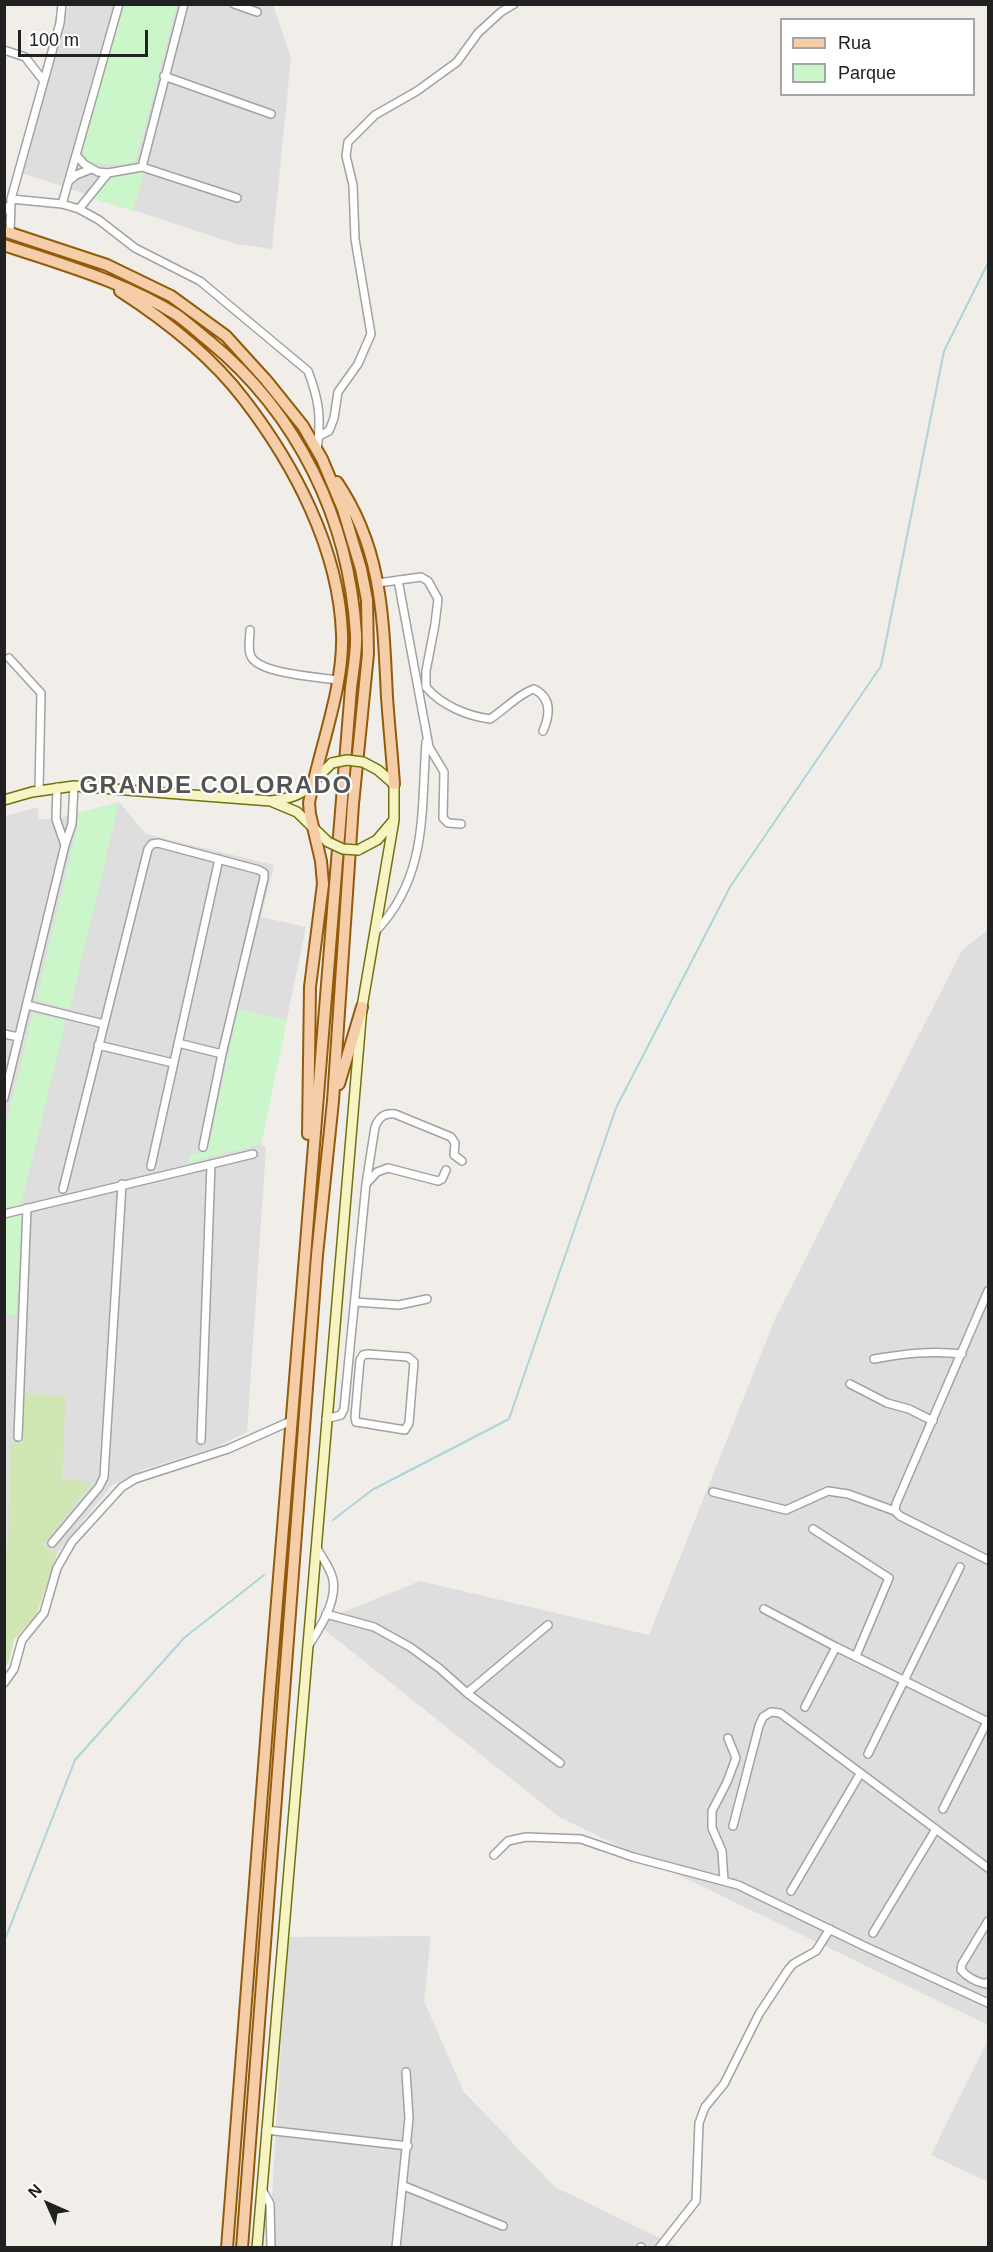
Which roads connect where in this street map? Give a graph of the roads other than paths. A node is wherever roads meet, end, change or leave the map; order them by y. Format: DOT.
graph roads {
  1 [pos="62,4"];
  2 [pos="119,4"];
  3 [pos="184,4"];
  4 [pos="234,4"];
  5 [pos="514,4"];
  6 [pos="256,12"];
  7 [pos="4,50"];
  8 [pos="164,76"];
  9 [pos="43,80"];
  10 [pos="271,114"];
  11 [pos="77,156"];
  12 [pos="142,167"];
  13 [pos="91,169"];
  14 [pos="108,173"];
  15 [pos="70,180"];
  16 [pos="4,182"];
  17 [pos="15,184"];
  18 [pos="237,198"];
  19 [pos="11,202"];
  20 [pos="62,204"];
  21 [pos="79,209"];
  22 [pos="4,211"];
  23 [pos="8,232"];
  24 [pos="4,245"];
  25 [pos="94,276"];
  26 [pos="319,435"];
  27 [pos="320,455"];
  28 [pos="398,580"];
  29 [pos="378,583"];
  30 [pos="250,630"];
  31 [pos="9,658"];
  32 [pos="337,680"];
  33 [pos="543,731"];
  34 [pos="427,733"];
  35 [pos="313,783"];
  36 [pos="394,784"];
  37 [pos="74,786"];
  38 [pos="57,787"];
  39 [pos="39,791"];
  40 [pos="4,800"];
  41 [pos="271,801"];
  42 [pos="394,820"];
  43 [pos="461,824"];
  44 [pos="313,828"];
  45 [pos="65,845"];
  46 [pos="219,860"];
  47 [pos="374,933"];
  48 [pos="27,1005"];
  49 [pos="362,1007"];
  50 [pos="104,1024"];
  51 [pos="4,1034"];
  52 [pos="19,1037"];
  53 [pos="178,1043"];
  54 [pos="98,1045"];
  55 [pos="222,1054"];
  56 [pos="173,1064"];
  57 [pos="4,1098"];
  58 [pos="333,1101"];
  59 [pos="203,1147"];
  60 [pos="253,1154"];
  61 [pos="462,1161"];
  62 [pos="211,1164"];
  63 [pos="151,1166"];
  64 [pos="446,1170"];
  65 [pos="122,1184"];
  66 [pos="366,1184"];
  67 [pos="63,1189"];
  68 [pos="27,1208"];
  69 [pos="308,1209"];
  70 [pos="4,1214"];
  71 [pos="988,1291"];
  72 [pos="427,1299"];
  73 [pos="355,1302"];
  74 [pos="962,1354"];
  75 [pos="874,1359"];
  76 [pos="850,1384"];
  77 [pos="346,1389"];
  78 [pos="357,1390"];
  79 [pos="326,1419"];
  80 [pos="933,1420"];
  81 [pos="291,1421"];
  82 [pos="18,1437"];
  83 [pos="201,1440"];
  84 [pos="713,1491"];
  85 [pos="895,1511"];
  86 [pos="813,1529"];
  87 [pos="52,1543"];
  88 [pos="316,1546"];
  89 [pos="988,1560"];
  90 [pos="960,1567"];
  91 [pos="764,1609"];
  92 [pos="326,1614"];
  93 [pos="548,1625"];
  94 [pos="309,1645"];
  95 [pos="836,1647"];
  96 [pos="856,1656"];
  97 [pos="904,1679"];
  98 [pos="4,1683"];
  99 [pos="467,1694"];
  100 [pos="805,1707"];
  101 [pos="988,1721"];
  102 [pos="728,1738"];
  103 [pos="868,1754"];
  104 [pos="560,1763"];
  105 [pos="860,1774"];
  106 [pos="944,1809"];
  107 [pos="733,1826"];
  108 [pos="936,1829"];
  109 [pos="494,1855"];
  110 [pos="988,1868"];
  111 [pos="724,1881"];
  112 [pos="791,1891"];
  113 [pos="988,1921"];
  114 [pos="830,1929"];
  115 [pos="873,1933"];
  116 [pos="988,1982"];
  117 [pos="988,2003"];
  118 [pos="406,2073"];
  119 [pos="266,2130"];
  120 [pos="408,2146"];
  121 [pos="404,2186"];
  122 [pos="261,2188"];
  123 [pos="503,2226"];
  124 [pos="227,2247"];
  125 [pos="242,2247"];
  126 [pos="257,2247"];
  127 [pos="271,2247"];
  128 [pos="396,2247"];
  129 [pos="658,2247"];
  1 -- 9 [label="street"];
  2 -- 11 [label="street"];
  3 -- 8 [label="street"];
  4 -- 6 [label="street"];
  5 -- 26 [label="street"];
  7 -- 9 [label="street"];
  8 -- 10 [label="street"];
  8 -- 12 [label="street"];
  9 -- 17 [label="street"];
  11 -- 13 [label="street"];
  11 -- 15 [label="street"];
  12 -- 14 [label="street"];
  12 -- 18 [label="street"];
  13 -- 14 [label="street"];
  13 -- 15 [label="street"];
  14 -- 21 [label="street"];
  15 -- 20 [label="street"];
  16 -- 17 [label="street"];
  17 -- 19 [label="street"];
  19 -- 20 [label="street"];
  19 -- 22 [label="street"];
  19 -- 23 [label="street"];
  20 -- 21 [label="street"];
  21 -- 26 [label="street"];
  23 -- 27 [label="main road"];
  24 -- 25 [label="main road"];
  25 -- 32 [label="main road"];
  25 -- 69 [label="main road"];
  26 -- 27 [label="street"];
  27 -- 29 [label="main road"];
  27 -- 58 [label="main road"];
  28 -- 29 [label="street"];
  28 -- 33 [label="street"];
  28 -- 34 [label="street"];
  29 -- 36 [label="main road"];
  30 -- 32 [label="street"];
  31 -- 39 [label="street"];
  32 -- 35 [label="main road"];
  34 -- 43 [label="street"];
  34 -- 47 [label="street"];
  35 -- 36 [label="street, bridge"];
  35 -- 41 [label="street"];
  35 -- 44 [label="main road"];
  36 -- 42 [label="street"];
  37 -- 38 [label="street"];
  37 -- 41 [label="street"];
  37 -- 45 [label="street"];
  38 -- 39 [label="street"];
  38 -- 45 [label="street"];
  39 -- 40 [label="street"];
  41 -- 44 [label="street"];
  42 -- 44 [label="street, bridge"];
  42 -- 47 [label="street"];
  44 -- 69 [label="main road"];
  45 -- 48 [label="street"];
  46 -- 50 [label="street"];
  46 -- 53 [label="street"];
  46 -- 55 [label="street"];
  47 -- 49 [label="street"];
  48 -- 50 [label="street"];
  48 -- 52 [label="street"];
  49 -- 58 [label="main road"];
  49 -- 79 [label="street"];
  50 -- 54 [label="street"];
  51 -- 52 [label="street"];
  52 -- 57 [label="street"];
  53 -- 55 [label="street"];
  53 -- 56 [label="street"];
  54 -- 56 [label="street"];
  54 -- 67 [label="street"];
  55 -- 59 [label="street"];
  56 -- 63 [label="street"];
  58 -- 125 [label="main road"];
  60 -- 62 [label="street"];
  61 -- 66 [label="street"];
  62 -- 65 [label="street"];
  62 -- 83 [label="street"];
  64 -- 66 [label="street"];
  65 -- 68 [label="street"];
  65 -- 87 [label="street"];
  66 -- 73 [label="street"];
  68 -- 70 [label="street"];
  68 -- 82 [label="street"];
  69 -- 81 [label="main road"];
  71 -- 74 [label="street"];
  72 -- 73 [label="street"];
  73 -- 77 [label="street"];
  74 -- 75 [label="street"];
  74 -- 80 [label="street"];
  76 -- 80 [label="street"];
  77 -- 78 [label="street"];
  77 -- 79 [label="street"];
  78 -- 78 [label="street"];
  79 -- 88 [label="street"];
  80 -- 85 [label="street"];
  81 -- 98 [label="street"];
  81 -- 124 [label="main road"];
  84 -- 85 [label="street"];
  85 -- 89 [label="street"];
  86 -- 96 [label="street"];
  88 -- 92 [label="street"];
  88 -- 94 [label="street"];
  90 -- 97 [label="street"];
  91 -- 95 [label="street"];
  92 -- 94 [label="street"];
  92 -- 99 [label="street"];
  93 -- 99 [label="street"];
  94 -- 119 [label="street"];
  95 -- 96 [label="street"];
  95 -- 100 [label="street"];
  96 -- 97 [label="street"];
  97 -- 101 [label="street"];
  97 -- 103 [label="street"];
  99 -- 104 [label="street"];
  101 -- 106 [label="street"];
  102 -- 111 [label="street"];
  105 -- 107 [label="street"];
  105 -- 108 [label="street"];
  105 -- 112 [label="street"];
  108 -- 110 [label="street"];
  108 -- 115 [label="street"];
  109 -- 111 [label="street"];
  111 -- 114 [label="street"];
  113 -- 116 [label="street"];
  114 -- 117 [label="street"];
  114 -- 129 [label="street"];
  118 -- 120 [label="street"];
  119 -- 120 [label="street"];
  119 -- 122 [label="street"];
  120 -- 121 [label="street"];
  121 -- 123 [label="street"];
  121 -- 128 [label="street"];
  122 -- 126 [label="street"];
  122 -- 127 [label="street"];
}
